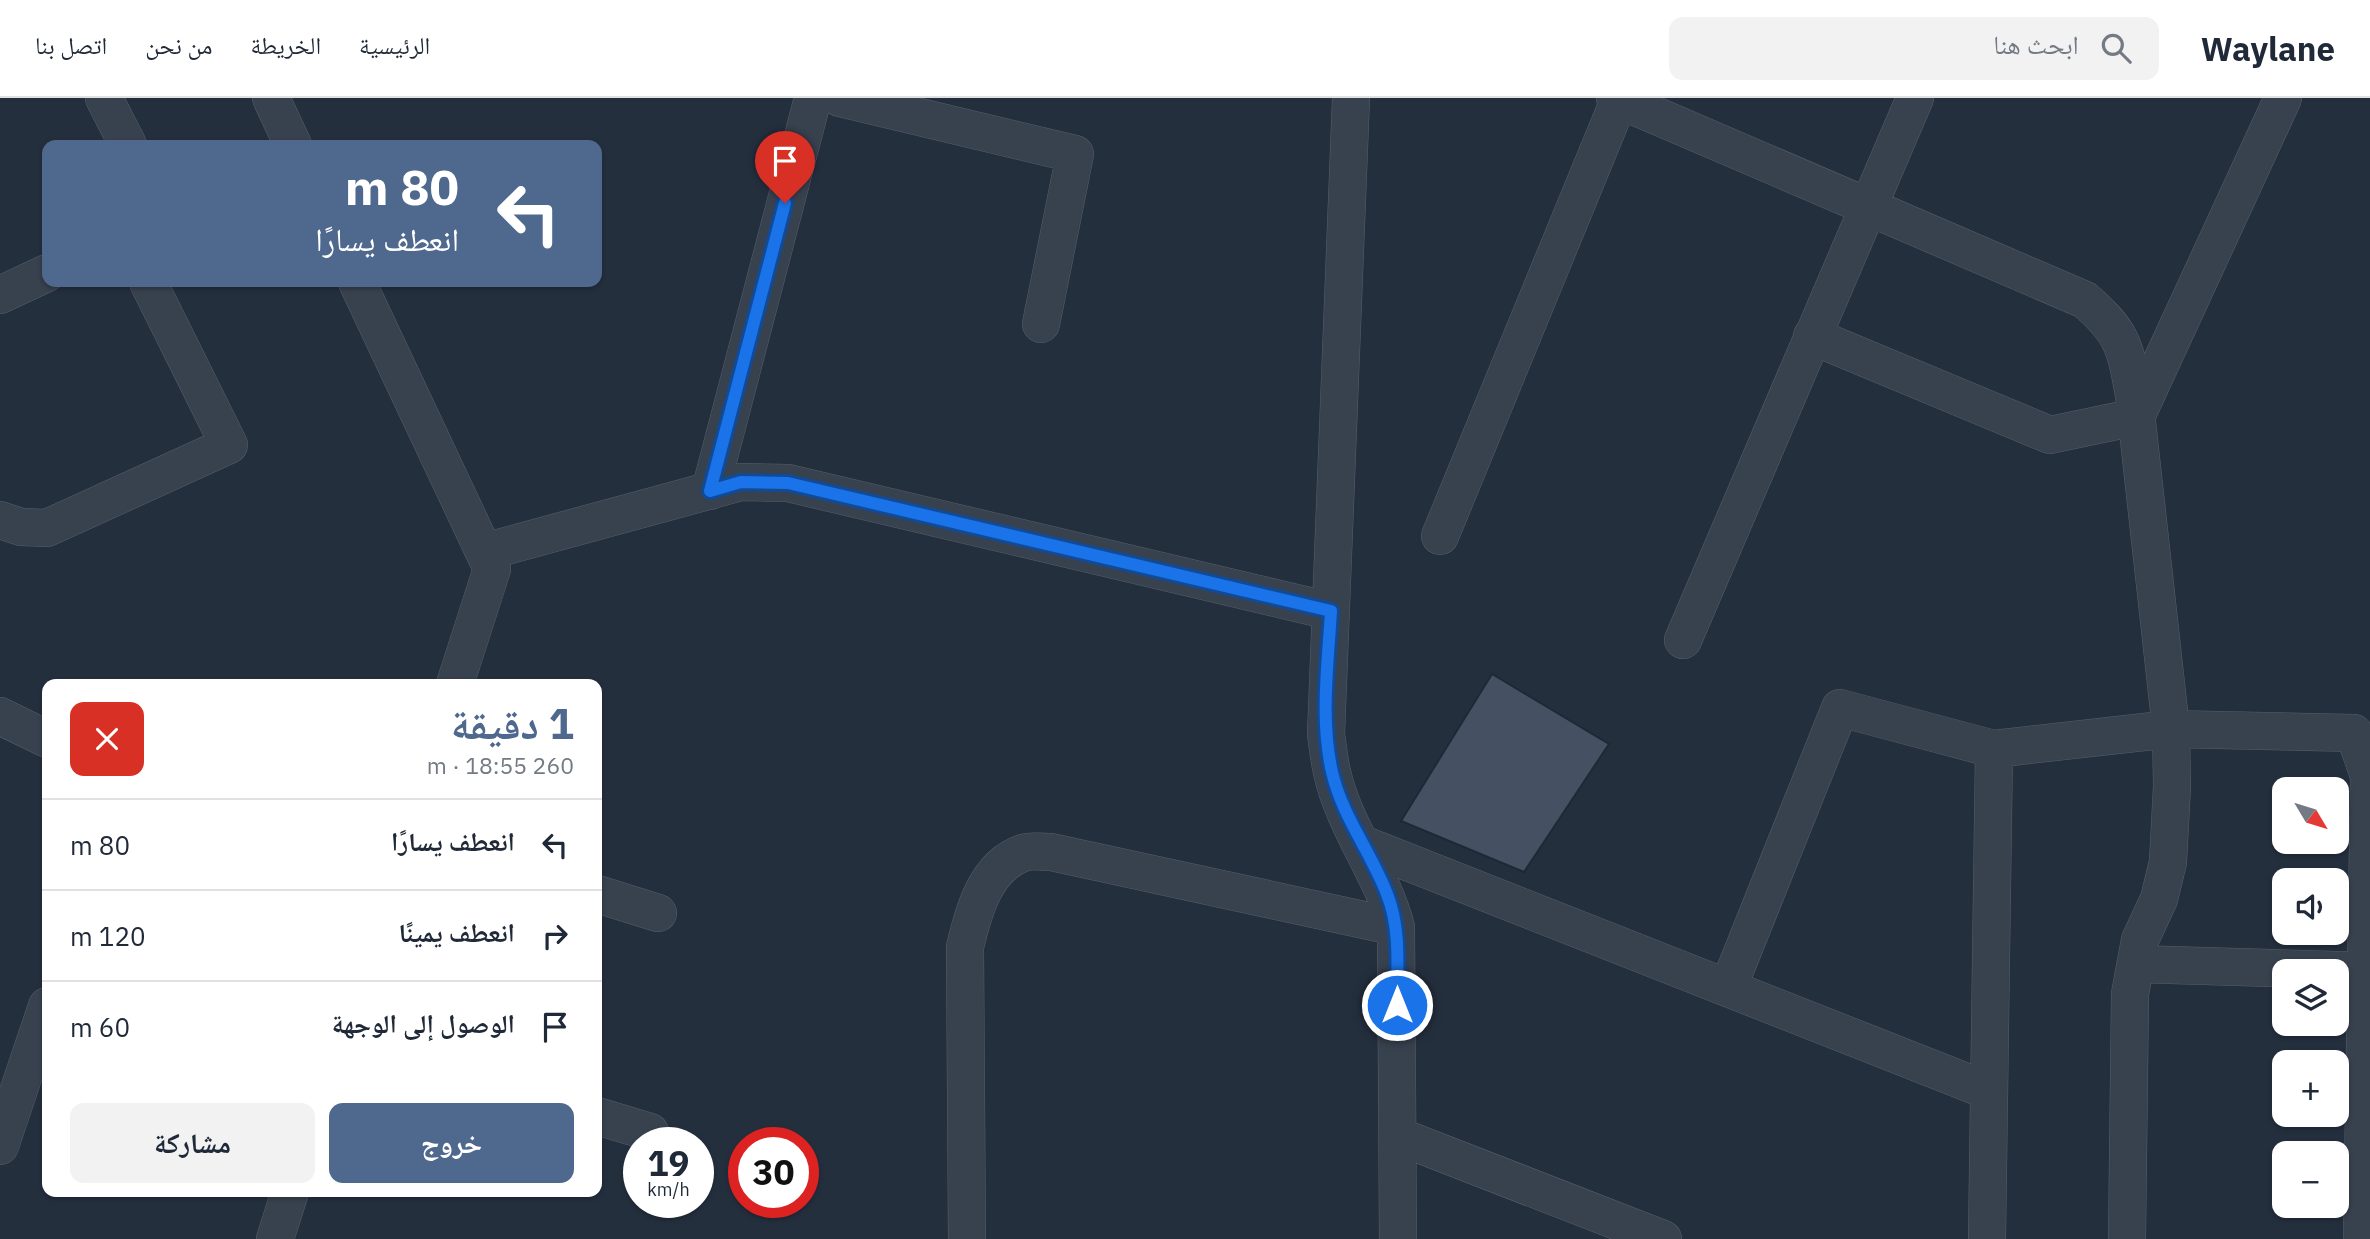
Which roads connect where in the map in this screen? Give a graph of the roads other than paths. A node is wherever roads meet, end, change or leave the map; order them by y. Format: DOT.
graph roads {
  1 [pos="104,98"];
  2 [pos="271,98"];
  3 [pos="813,98"];
  4 [pos="840,98"];
  5 [pos="1350,98"];
  6 [pos="1915,98"];
  7 [pos="2283,98"];
  8 [pos="1618,99"];
  9 [pos="125,140"];
  10 [pos="291,140"];
  11 [pos="1867,206"];
  12 [pos="42,275"];
  13 [pos="150,287"];
  14 [pos="359,287"];
  15 [pos="0,295"];
  16 [pos="1041,324"];
  17 [pos="1812,336"];
  18 [pos="2136,417"];
  19 [pos="710,491"];
  20 [pos="0,520"];
  21 [pos="1440,536"];
  22 [pos="484,552"];
  23 [pos="1331,611"];
  24 [pos="1683,640"];
  25 [pos="457,679"];
  26 [pos="0,716"];
  27 [pos="2171,729"];
  28 [pos="42,737"];
  29 [pos="1994,749"];
  30 [pos="1362,844"];
  31 [pos="602,896"];
  32 [pos="658,913"];
  33 [pos="1396,927"];
  34 [pos="2136,964"];
  35 [pos="2369,971"];
  36 [pos="1728,988"];
  37 [pos="42,1021"];
  38 [pos="1989,1091"];
  39 [pos="602,1118"];
  40 [pos="633,1127"];
  41 [pos="1398,1136"];
  42 [pos="0,1146"];
  43 [pos="288,1197"];
  44 [pos="275,1239"];
  45 [pos="967,1239"];
  46 [pos="1398,1239"];
  47 [pos="1663,1239"];
  48 [pos="1987,1239"];
  49 [pos="2127,1239"];
  50 [pos="2362,1239"];
  1 -- 9 [label="street"];
  2 -- 10 [label="street"];
  3 -- 19 [label="street"];
  4 -- 16 [label="street"];
  5 -- 23 [label="street"];
  6 -- 11 [label="street"];
  7 -- 18 [label="street"];
  8 -- 11 [label="street"];
  8 -- 21 [label="street"];
  11 -- 17 [label="street"];
  11 -- 18 [label="street"];
  12 -- 15 [label="street"];
  13 -- 20 [label="street"];
  14 -- 22 [label="street"];
  17 -- 18 [label="street"];
  17 -- 24 [label="street"];
  18 -- 27 [label="street"];
  19 -- 22 [label="street"];
  19 -- 23 [label="street"];
  22 -- 25 [label="street"];
  23 -- 30 [label="street"];
  26 -- 28 [label="street"];
  27 -- 29 [label="street"];
  27 -- 34 [label="street"];
  27 -- 35 [label="street"];
  29 -- 36 [label="street"];
  29 -- 38 [label="street"];
  30 -- 33 [label="street"];
  30 -- 36 [label="street"];
  31 -- 32 [label="street"];
  33 -- 41 [label="street"];
  33 -- 45 [label="street"];
  34 -- 35 [label="street"];
  34 -- 49 [label="street"];
  35 -- 50 [label="street"];
  36 -- 38 [label="street"];
  37 -- 42 [label="street"];
  38 -- 48 [label="street"];
  39 -- 40 [label="street"];
  41 -- 46 [label="street"];
  41 -- 47 [label="street"];
  43 -- 44 [label="street"];
}
